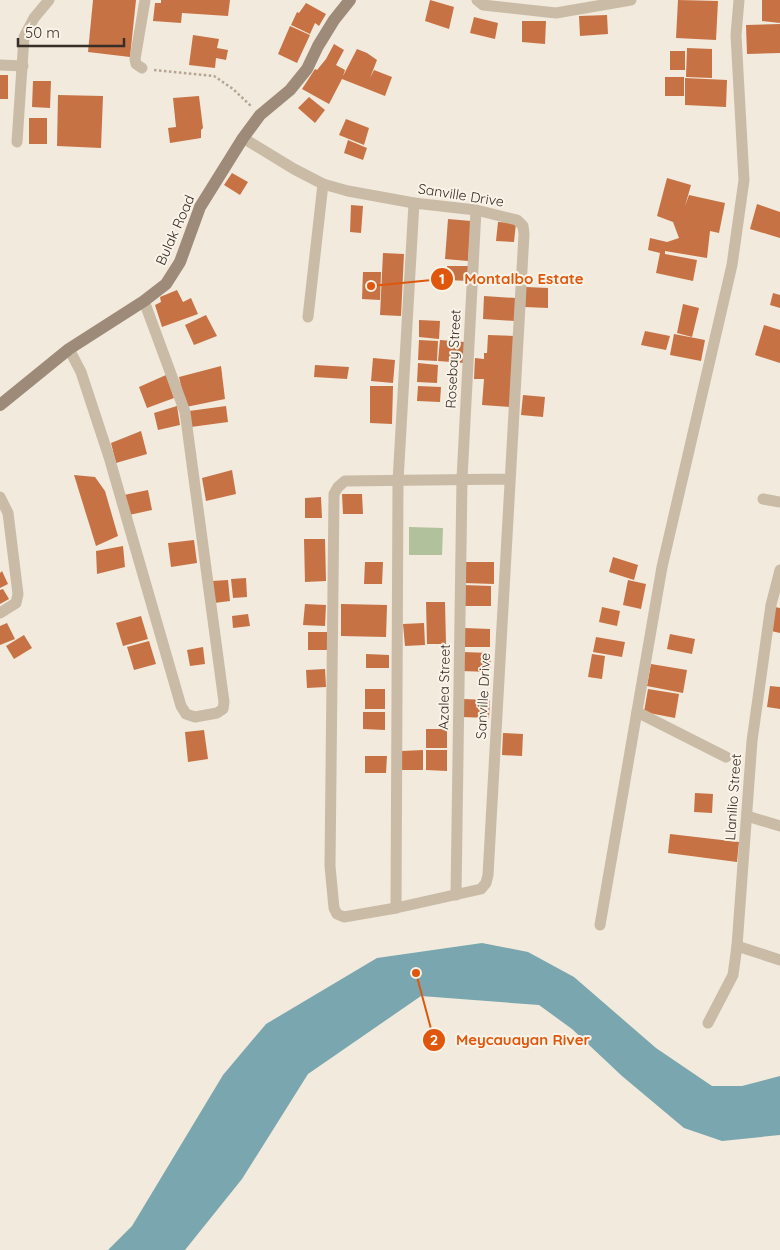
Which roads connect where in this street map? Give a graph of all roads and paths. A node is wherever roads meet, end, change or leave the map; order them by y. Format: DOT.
graph roads {
  1 [pos="49,0"];
  2 [pos="146,0"];
  3 [pos="350,0"];
  4 [pos="476,0"];
  5 [pos="631,0"];
  6 [pos="739,0"];
  7 [pos="615,2"];
  8 [pos="0,65"];
  9 [pos="22,66"];
  10 [pos="142,68"];
  11 [pos="260,115"];
  12 [pos="243,138"];
  13 [pos="17,142"];
  14 [pos="323,184"];
  15 [pos="414,203"];
  16 [pos="476,210"];
  17 [pos="144,300"];
  18 [pos="308,317"];
  19 [pos="69,350"];
  20 [pos="0,405"];
  21 [pos="462,479"];
  22 [pos="510,479"];
  23 [pos="398,481"];
  24 [pos="0,497"];
  25 [pos="763,499"];
  26 [pos="780,502"];
  27 [pos="780,570"];
  28 [pos="0,612"];
  29 [pos="637,712"];
  30 [pos="726,757"];
  31 [pos="747,816"];
  32 [pos="780,826"];
  33 [pos="456,895"];
  34 [pos="396,908"];
  35 [pos="600,925"];
  36 [pos="737,946"];
  37 [pos="780,960"];
  38 [pos="708,1023"];
  1 -- 9 [label="street"];
  2 -- 10 [label="street"];
  3 -- 11 [label="street, Bulak Road"];
  4 -- 7 [label="street"];
  5 -- 7 [label="street"];
  6 -- 29 [label="street"];
  8 -- 9 [label="street"];
  9 -- 13 [label="street"];
  10 -- 11 [label="path"];
  11 -- 12 [label="street, Bulak Road"];
  12 -- 14 [label="street, Sanville Drive"];
  12 -- 17 [label="street, Bulak Road"];
  14 -- 15 [label="street, Sanville Drive"];
  14 -- 18 [label="street"];
  15 -- 16 [label="street, Sanville Drive"];
  15 -- 23 [label="street"];
  16 -- 21 [label="street, Rosebay Street"];
  16 -- 22 [label="street, Sanville Drive"];
  17 -- 19 [label="street, Bulak Road"];
  17 -- 19 [label="street"];
  19 -- 20 [label="street, Bulak Road"];
  21 -- 22 [label="street"];
  21 -- 23 [label="street"];
  21 -- 33 [label="street, Azalea Street"];
  22 -- 33 [label="street, Sanville Drive"];
  23 -- 34 [label="street"];
  23 -- 34 [label="street, Sanville Drive"];
  24 -- 28 [label="street"];
  25 -- 26 [label="street"];
  27 -- 31 [label="street, Llanilio Street"];
  29 -- 30 [label="street"];
  29 -- 35 [label="street"];
  31 -- 32 [label="street"];
  31 -- 36 [label="street, Llanilio Street"];
  33 -- 34 [label="street, Sanville Drive"];
  36 -- 37 [label="street"];
  36 -- 38 [label="street, Llanilio Street"];
}
